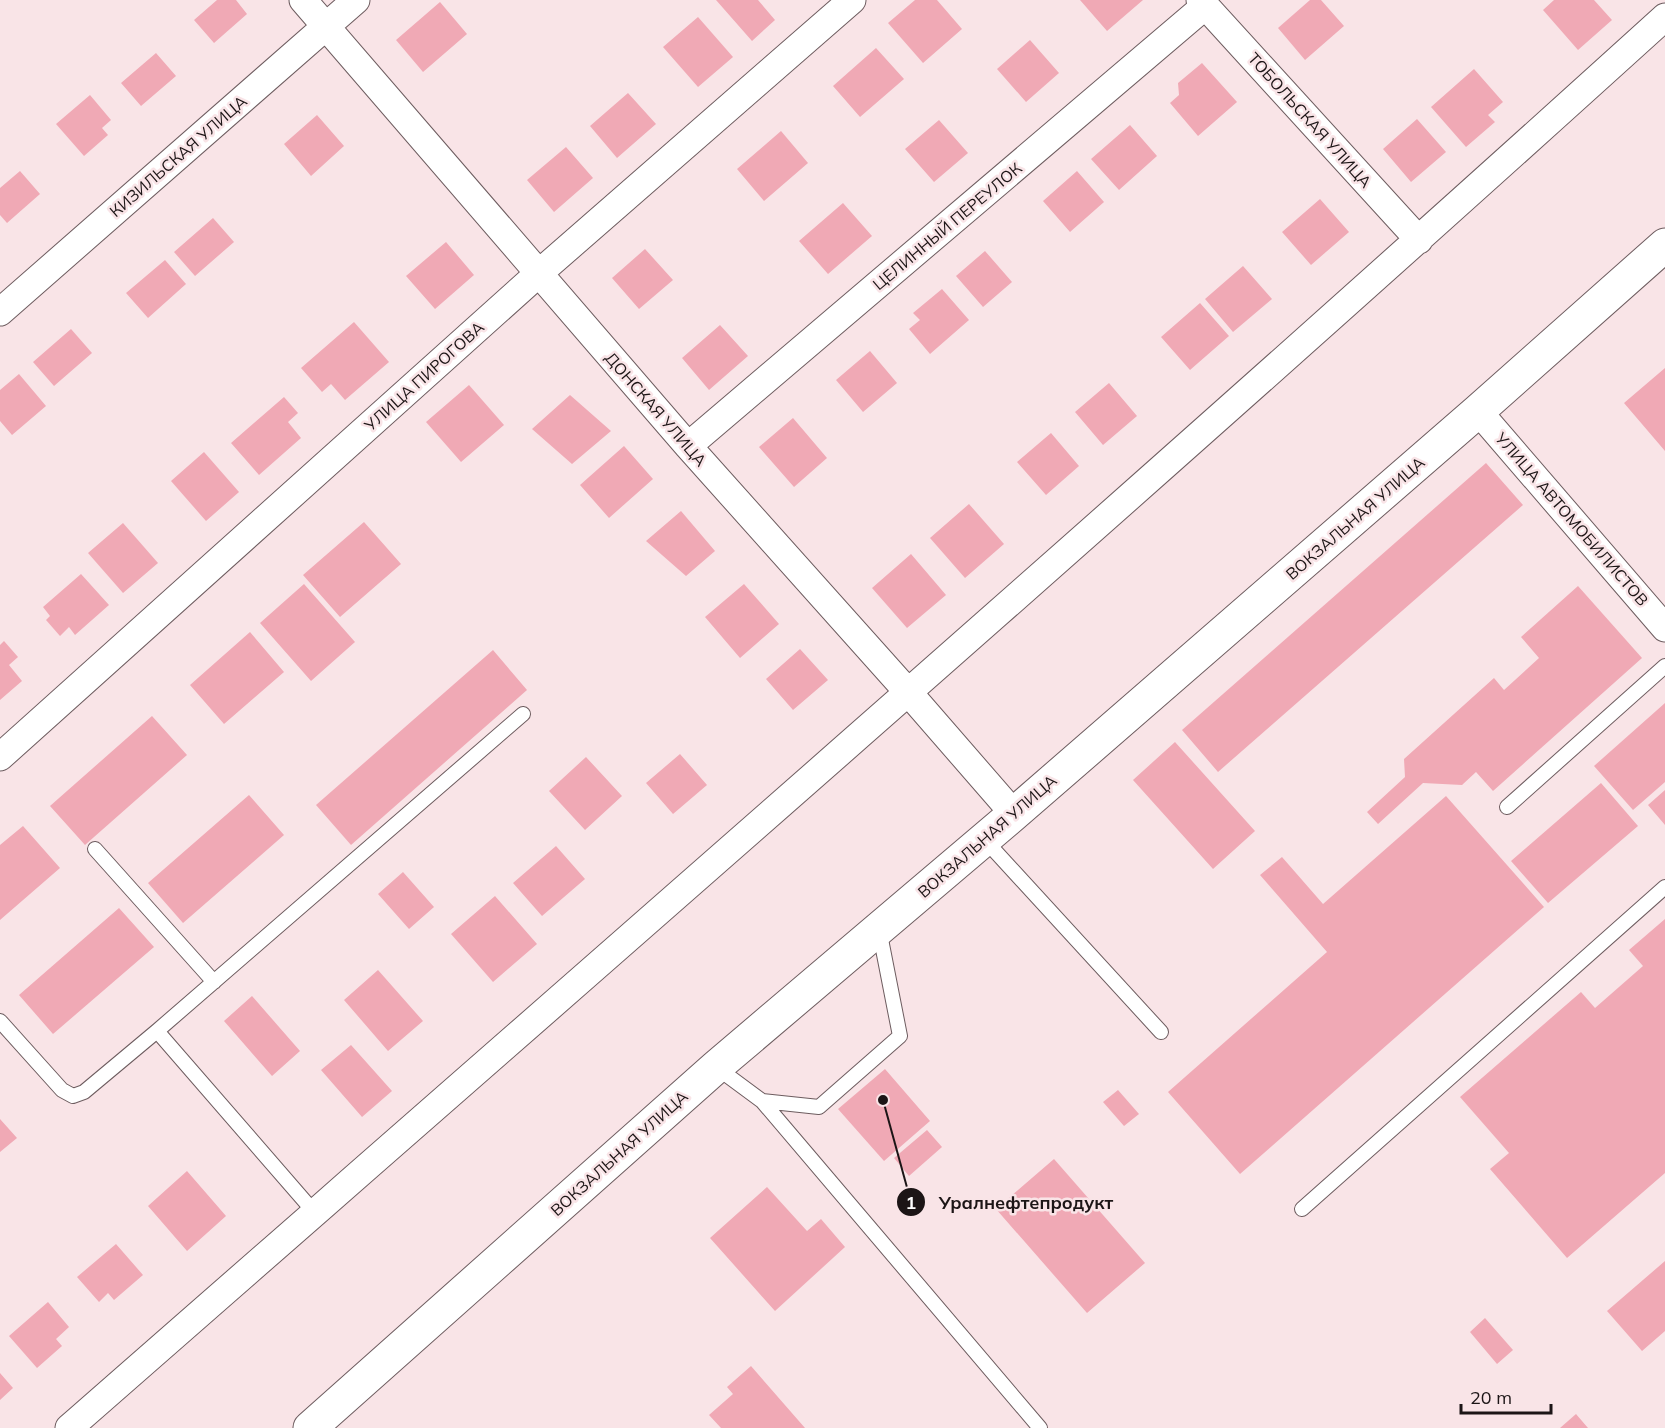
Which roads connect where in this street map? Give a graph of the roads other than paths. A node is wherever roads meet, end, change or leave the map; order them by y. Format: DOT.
graph roads {
  1 [pos="303,0"];
  2 [pos="356,0"];
  3 [pos="852,0"];
  4 [pos="1657,0"];
  5 [pos="1203,3"];
  6 [pos="1665,9"];
  7 [pos="1665,17"];
  8 [pos="326,26"];
  9 [pos="1419,240"];
  10 [pos="1665,245"];
  11 [pos="538,274"];
  12 [pos="0,312"];
  13 [pos="1478,411"];
  14 [pos="688,446"];
  15 [pos="1665,628"];
  16 [pos="1665,666"];
  17 [pos="909,692"];
  18 [pos="523,714"];
  19 [pos="0,757"];
  20 [pos="1506,807"];
  21 [pos="1014,814"];
  22 [pos="984,839"];
  23 [pos="95,849"];
  24 [pos="1665,887"];
  25 [pos="879,928"];
  26 [pos="214,982"];
  27 [pos="0,1021"];
  28 [pos="157,1032"];
  29 [pos="1161,1032"];
  30 [pos="716,1067"];
  31 [pos="762,1101"];
  32 [pos="1302,1209"];
  33 [pos="315,1213"];
  34 [pos="69,1428"];
  35 [pos="310,1428"];
  36 [pos="1040,1428"];
  1 -- 8 [label="street, ДОНСКАЯ УЛИЦА"];
  2 -- 8 [label="street, КИЗИЛЬСКАЯ УЛИЦА"];
  3 -- 11 [label="street, УЛИЦА ПИРОГОВА"];
  4 -- 6 [label="street"];
  5 -- 9 [label="street, ТОБОЛЬСКАЯ УЛИЦА"];
  5 -- 14 [label="street, ЦЕЛИННЫЙ ПЕРЕУЛОК"];
  7 -- 9 [label="street"];
  8 -- 11 [label="street, ДОНСКАЯ УЛИЦА"];
  8 -- 12 [label="street, КИЗИЛЬСКАЯ УЛИЦА"];
  9 -- 17 [label="street"];
  10 -- 13 [label="main road, ВОКЗАЛЬНАЯ УЛИЦА"];
  11 -- 14 [label="street, ДОНСКАЯ УЛИЦА"];
  11 -- 19 [label="street, УЛИЦА ПИРОГОВА"];
  13 -- 15 [label="street, УЛИЦА АВТОМОБИЛИСТОВ"];
  13 -- 21 [label="main road, ВОКЗАЛЬНАЯ УЛИЦА"];
  14 -- 17 [label="street, ДОНСКАЯ УЛИЦА"];
  16 -- 20 [label="lane"];
  17 -- 21 [label="street, ДОНСКАЯ УЛИЦА"];
  17 -- 33 [label="street"];
  18 -- 26 [label="lane"];
  21 -- 22 [label="main road, ВОКЗАЛЬНАЯ УЛИЦА"];
  22 -- 25 [label="main road, ВОКЗАЛЬНАЯ УЛИЦА"];
  22 -- 29 [label="lane"];
  23 -- 26 [label="lane"];
  24 -- 32 [label="lane"];
  25 -- 30 [label="main road, ВОКЗАЛЬНАЯ УЛИЦА"];
  25 -- 31 [label="lane"];
  26 -- 28 [label="lane"];
  27 -- 28 [label="lane"];
  28 -- 33 [label="lane"];
  30 -- 31 [label="lane"];
  30 -- 35 [label="main road, ВОКЗАЛЬНАЯ УЛИЦА"];
  31 -- 36 [label="lane"];
  33 -- 34 [label="street"];
}
